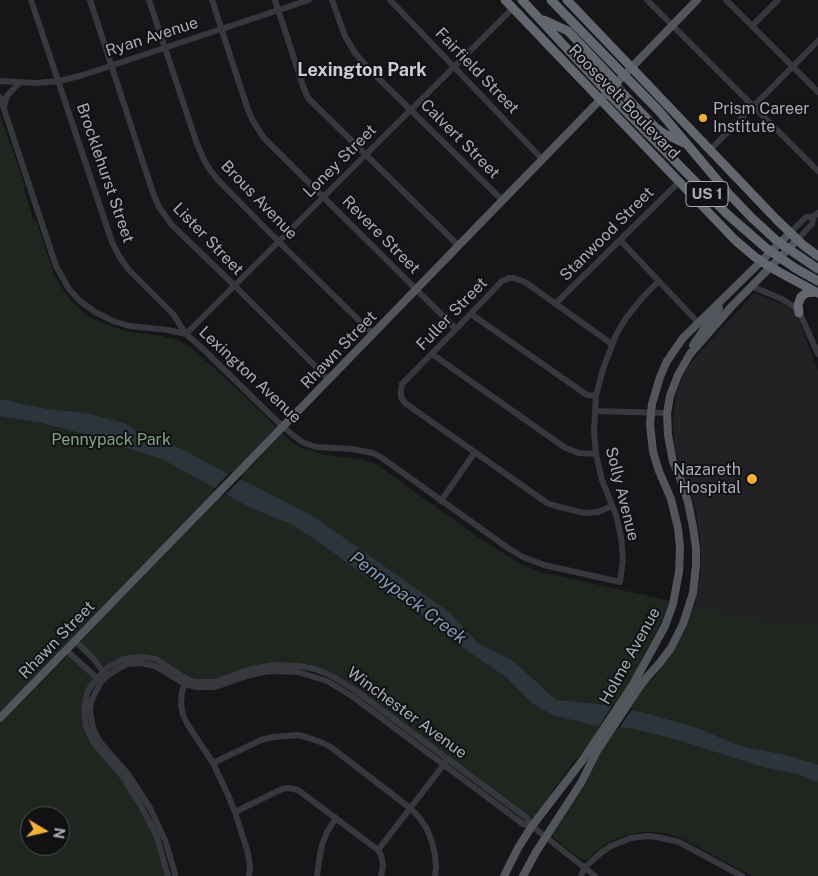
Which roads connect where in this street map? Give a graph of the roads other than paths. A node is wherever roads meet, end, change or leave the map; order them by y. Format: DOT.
graph roads {
  1 [pos="31,0"];
  2 [pos="90,0"];
  3 [pos="149,0"];
  4 [pos="212,0"];
  5 [pos="275,0"];
  6 [pos="309,0"];
  7 [pos="332,0"];
  8 [pos="390,0"];
  9 [pos="505,0"];
  10 [pos="521,0"];
  11 [pos="551,0"];
  12 [pos="567,0"];
  13 [pos="646,0"];
  14 [pos="698,0"];
  15 [pos="726,0"];
  16 [pos="778,0"];
  17 [pos="513,8"];
  18 [pos="278,10"];
  19 [pos="536,14"];
  20 [pos="673,25"];
  21 [pos="752,26"];
  22 [pos="222,28"];
  23 [pos="538,35"];
  24 [pos="818,42"];
  25 [pos="165,47"];
  26 [pos="112,65"];
  27 [pos="454,67"];
  28 [pos="793,67"];
  29 [pos="632,68"];
  30 [pos="625,76"];
  31 [pos="0,81"];
  32 [pos="59,81"];
  33 [pos="20,83"];
  34 [pos="616,84"];
  35 [pos="818,92"];
  36 [pos="608,93"];
  37 [pos="0,97"];
  38 [pos="601,100"];
  39 [pos="754,107"];
  40 [pos="3,108"];
  41 [pos="411,110"];
  42 [pos="692,150"];
  43 [pos="710,150"];
  44 [pos="366,154"];
  45 [pos="543,160"];
  46 [pos="818,171"];
  47 [pos="679,182"];
  48 [pos="323,197"];
  49 [pos="503,201"];
  50 [pos="816,215"];
  51 [pos="791,239"];
  52 [pos="620,240"];
  53 [pos="279,242"];
  54 [pos="458,246"];
  55 [pos="818,256"];
  56 [pos="768,262"];
  57 [pos="818,268"];
  58 [pos="659,281"];
  59 [pos="818,281"];
  60 [pos="235,286"];
  61 [pos="751,286"];
  62 [pos="417,289"];
  63 [pos="817,293"];
  64 [pos="555,304"];
  65 [pos="799,312"];
  66 [pos="471,314"];
  67 [pos="704,328"];
  68 [pos="456,329"];
  69 [pos="186,334"];
  70 [pos="373,334"];
  71 [pos="612,344"];
  72 [pos="432,354"];
  73 [pos="818,354"];
  74 [pos="329,380"];
  75 [pos="596,396"];
  76 [pos="595,411"];
  77 [pos="651,412"];
  78 [pos="667,413"];
  79 [pos="283,427"];
  80 [pos="475,452"];
  81 [pos="596,454"];
  82 [pos="440,500"];
  83 [pos="612,506"];
  84 [pos="620,582"];
  85 [pos="75,640"];
  86 [pos="66,650"];
  87 [pos="105,674"];
  88 [pos="99,680"];
  89 [pos="186,681"];
  90 [pos="635,688"];
  91 [pos="0,718"];
  92 [pos="599,741"];
  93 [pos="446,762"];
  94 [pos="213,763"];
  95 [pos="126,776"];
  96 [pos="410,808"];
  97 [pos="235,812"];
  98 [pos="336,818"];
  99 [pos="532,826"];
  100 [pos="546,837"];
  101 [pos="378,850"];
  102 [pos="584,868"];
  103 [pos="168,876"];
  104 [pos="175,876"];
  105 [pos="249,876"];
  106 [pos="317,876"];
  107 [pos="381,876"];
  108 [pos="435,876"];
  109 [pos="504,876"];
  110 [pos="523,876"];
  111 [pos="581,876"];
  112 [pos="595,876"];
  113 [pos="742,876"];
  1 -- 32 [label="street, Brocklehurst Street"];
  2 -- 26 [label="street, Lister Street"];
  3 -- 25 [label="street, Brous Avenue"];
  4 -- 22 [label="street, Revere Street"];
  5 -- 18 [label="street"];
  6 -- 18 [label="street, Ryan Avenue"];
  7 -- 41 [label="street, Calvert Street"];
  8 -- 27 [label="street, Fairfield Street"];
  9 -- 17 [label="highway, Roosevelt Boulevard / US 1"];
  10 -- 19 [label="highway, Roosevelt Boulevard / US 1"];
  10 -- 23 [label="highway"];
  11 -- 30 [label="highway, Roosevelt Boulevard / US 1"];
  12 -- 29 [label="highway, Roosevelt Boulevard / US 1"];
  13 -- 20 [label="street"];
  14 -- 20 [label="main road, Rhawn Street"];
  15 -- 21 [label="street"];
  16 -- 21 [label="street"];
  17 -- 23 [label="highway, Roosevelt Boulevard / US 1"];
  17 -- 27 [label="street, Loney Street"];
  18 -- 22 [label="street, Ryan Avenue"];
  18 -- 44 [label="street"];
  19 -- 34 [label="highway"];
  19 -- 36 [label="highway, Roosevelt Boulevard / US 1"];
  20 -- 29 [label="main road, Rhawn Street"];
  20 -- 39 [label="street"];
  21 -- 28 [label="street"];
  22 -- 25 [label="street, Ryan Avenue"];
  22 -- 48 [label="street, Revere Street"];
  23 -- 38 [label="highway, Roosevelt Boulevard / US 1"];
  24 -- 28 [label="street"];
  25 -- 26 [label="street, Ryan Avenue"];
  25 -- 53 [label="street, Brous Avenue"];
  26 -- 32 [label="street, Ryan Avenue"];
  26 -- 60 [label="street, Lister Street"];
  27 -- 41 [label="street, Loney Street"];
  27 -- 45 [label="street, Fairfield Street"];
  28 -- 35 [label="street"];
  28 -- 39 [label="street"];
  29 -- 30 [label="main road, Rhawn Street"];
  29 -- 43 [label="highway, Roosevelt Boulevard / US 1"];
  30 -- 34 [label="main road, Rhawn Street"];
  30 -- 42 [label="highway, Roosevelt Boulevard / US 1"];
  31 -- 33 [label="street, Ryan Avenue"];
  32 -- 33 [label="street, Ryan Avenue"];
  32 -- 69 [label="street, Brocklehurst Street"];
  33 -- 40 [label="street"];
  34 -- 36 [label="main road, Rhawn Street"];
  34 -- 42 [label="highway"];
  36 -- 38 [label="main road, Rhawn Street"];
  36 -- 59 [label="highway, Roosevelt Boulevard / US 1"];
  37 -- 40 [label="street, Lexington Avenue"];
  38 -- 45 [label="main road, Rhawn Street"];
  38 -- 47 [label="highway, Roosevelt Boulevard / US 1"];
  39 -- 43 [label="street"];
  39 -- 46 [label="street"];
  40 -- 69 [label="street, Lexington Avenue"];
  41 -- 44 [label="street, Loney Street"];
  41 -- 49 [label="street, Calvert Street"];
  42 -- 57 [label="highway, Roosevelt Boulevard / US 1"];
  43 -- 51 [label="highway, Roosevelt Boulevard / US 1"];
  44 -- 48 [label="street, Loney Street"];
  44 -- 54 [label="street"];
  45 -- 49 [label="main road, Rhawn Street"];
  47 -- 52 [label="street, Stanwood Street"];
  47 -- 56 [label="highway, Roosevelt Boulevard / US 1"];
  48 -- 53 [label="street, Loney Street"];
  48 -- 62 [label="street, Revere Street"];
  49 -- 54 [label="main road, Rhawn Street"];
  50 -- 51 [label="street"];
  51 -- 55 [label="highway, Roosevelt Boulevard / US 1"];
  51 -- 56 [label="main road, Holme Avenue"];
  52 -- 58 [label="street"];
  52 -- 64 [label="street, Stanwood Street"];
  53 -- 60 [label="street, Loney Street"];
  53 -- 70 [label="street, Brous Avenue"];
  54 -- 62 [label="main road, Rhawn Street"];
  56 -- 61 [label="main road, Holme Avenue"];
  56 -- 63 [label="highway, Roosevelt Boulevard / US 1"];
  56 -- 67 [label="main road, Holme Avenue"];
  58 -- 67 [label="street"];
  58 -- 71 [label="street, Solly Avenue"];
  60 -- 69 [label="street, Loney Street"];
  60 -- 74 [label="street, Lister Street"];
  61 -- 65 [label="street"];
  61 -- 67 [label="main road, Holme Avenue"];
  62 -- 68 [label="street, Revere Street"];
  62 -- 70 [label="main road, Rhawn Street"];
  63 -- 65 [label="highway"];
  64 -- 66 [label="street, Fuller Street"];
  64 -- 71 [label="street"];
  65 -- 73 [label="street"];
  66 -- 68 [label="street, Fuller Street"];
  66 -- 75 [label="street"];
  67 -- 77 [label="main road, Holme Avenue"];
  67 -- 78 [label="main road, Holme Avenue"];
  68 -- 72 [label="street, Fuller Street"];
  69 -- 79 [label="street, Lexington Avenue"];
  70 -- 74 [label="main road, Rhawn Street"];
  71 -- 75 [label="street, Solly Avenue"];
  72 -- 80 [label="street, Fuller Street"];
  72 -- 81 [label="street"];
  74 -- 79 [label="main road, Rhawn Street"];
  75 -- 76 [label="street, Solly Avenue"];
  76 -- 77 [label="street"];
  76 -- 81 [label="street, Solly Avenue"];
  77 -- 78 [label="street"];
  77 -- 90 [label="main road, Holme Avenue"];
  78 -- 90 [label="main road, Holme Avenue"];
  79 -- 82 [label="street, Lexington Avenue"];
  79 -- 85 [label="main road, Rhawn Street"];
  80 -- 82 [label="street"];
  80 -- 83 [label="street"];
  81 -- 83 [label="street, Solly Avenue"];
  82 -- 84 [label="street, Lexington Avenue"];
  83 -- 84 [label="street, Solly Avenue"];
  85 -- 86 [label="main road, Rhawn Street"];
  85 -- 87 [label="street"];
  86 -- 88 [label="street"];
  86 -- 91 [label="main road, Rhawn Street"];
  87 -- 88 [label="street, Winchester Avenue"];
  87 -- 89 [label="street, Winchester Avenue"];
  88 -- 95 [label="street, Winchester Avenue"];
  89 -- 93 [label="street, Winchester Avenue"];
  89 -- 94 [label="street"];
  90 -- 92 [label="main road, Holme Avenue"];
  92 -- 99 [label="main road, Holme Avenue"];
  92 -- 100 [label="main road, Holme Avenue"];
  93 -- 96 [label="street"];
  93 -- 99 [label="street, Winchester Avenue"];
  94 -- 96 [label="street"];
  94 -- 97 [label="street"];
  95 -- 103 [label="street, Winchester Avenue"];
  95 -- 104 [label="street, Winchester Avenue"];
  96 -- 101 [label="street"];
  96 -- 108 [label="street"];
  97 -- 98 [label="street"];
  97 -- 105 [label="street"];
  98 -- 101 [label="street"];
  98 -- 106 [label="street"];
  99 -- 100 [label="street, Winchester Avenue"];
  99 -- 109 [label="main road, Holme Avenue"];
  100 -- 102 [label="street, Winchester Avenue"];
  100 -- 110 [label="main road, Holme Avenue"];
  101 -- 107 [label="street"];
  102 -- 111 [label="street"];
  102 -- 112 [label="street, Winchester Avenue"];
  102 -- 113 [label="street"];
}
